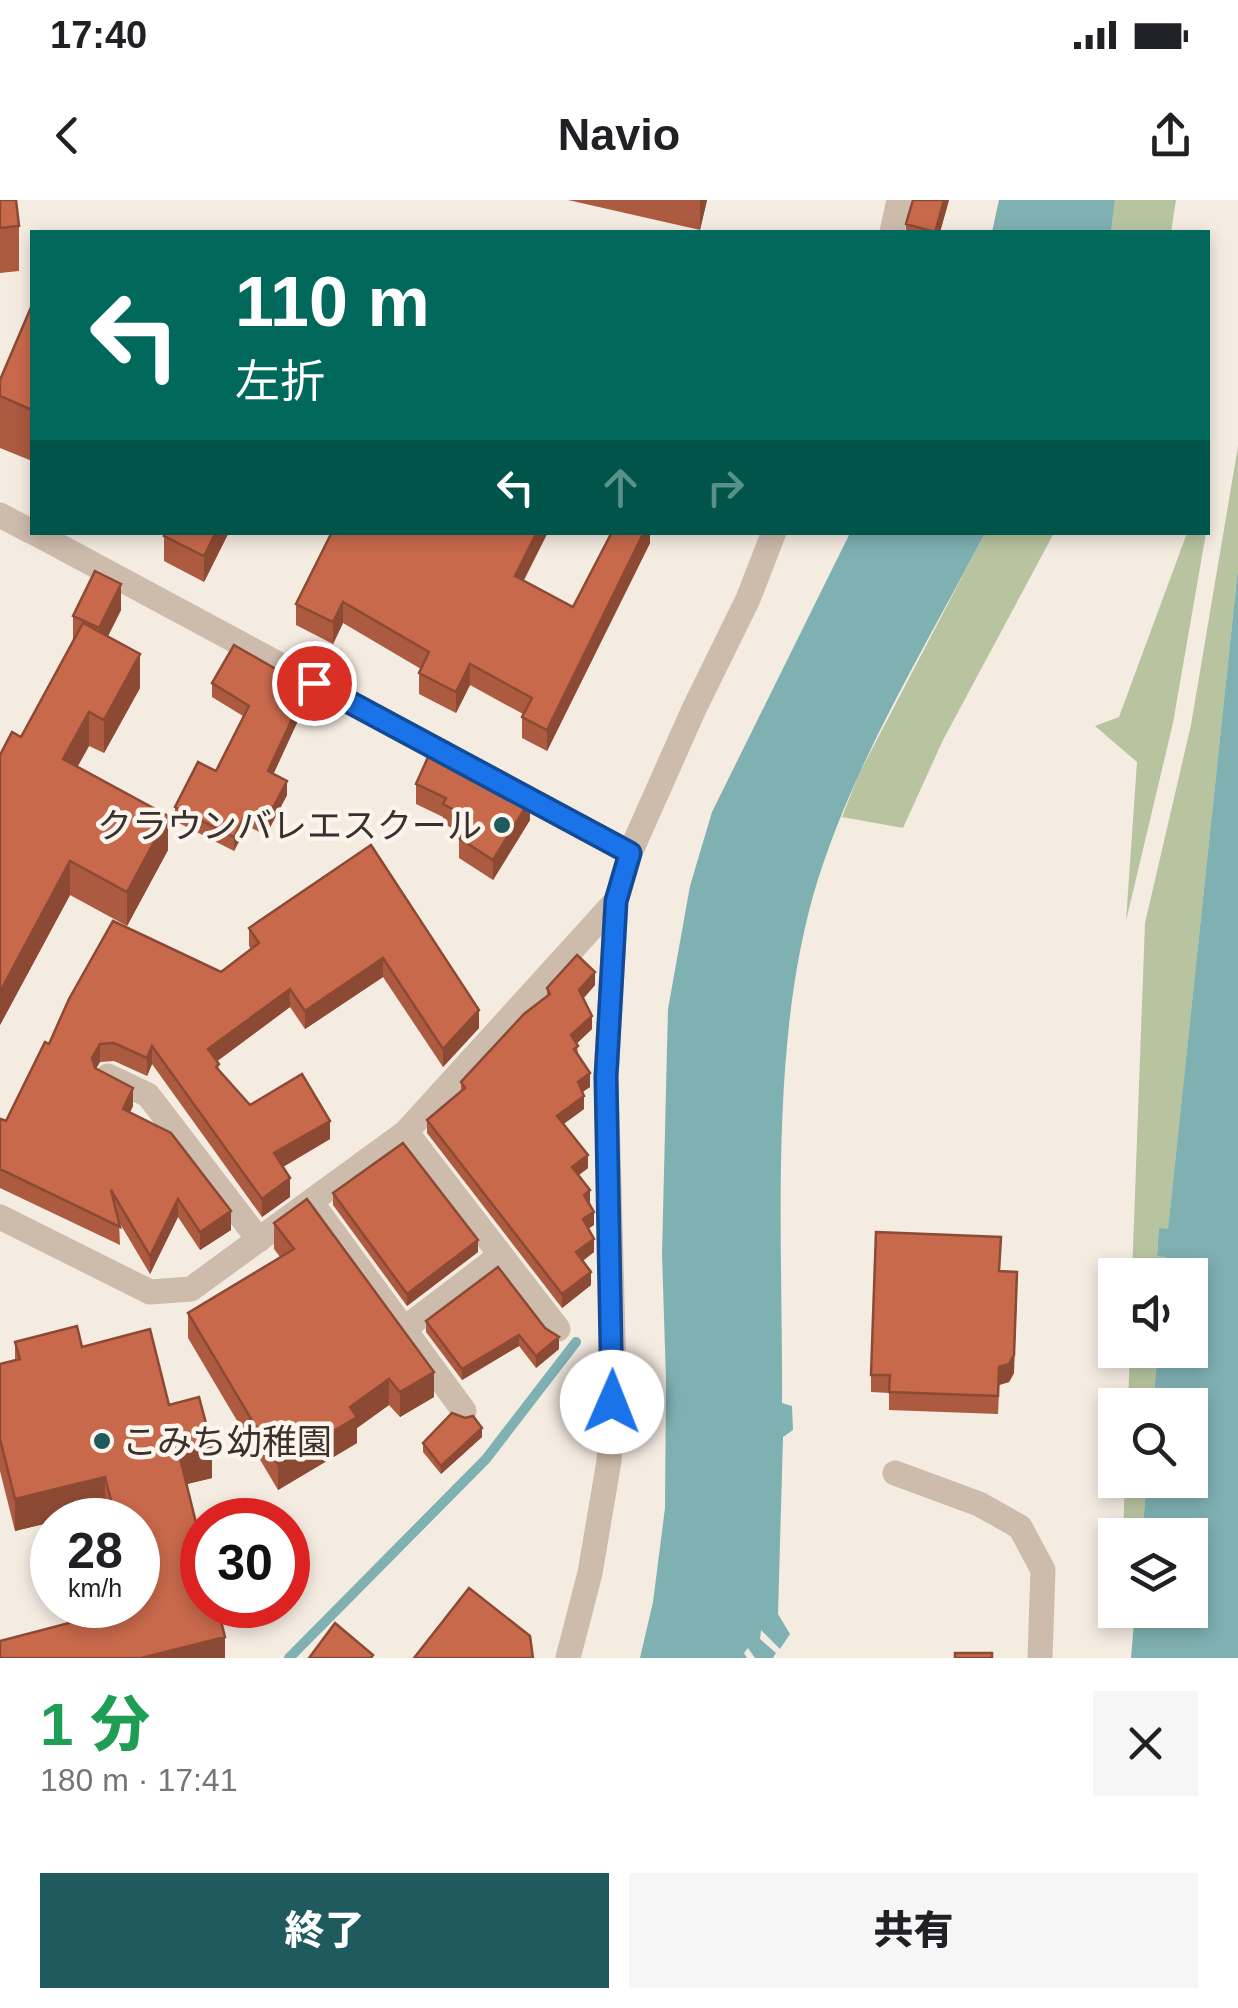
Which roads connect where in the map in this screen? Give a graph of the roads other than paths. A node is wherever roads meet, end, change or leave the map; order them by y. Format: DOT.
graph roads {
  1 [pos="899,200"];
  2 [pos="892,230"];
  3 [pos="0,514"];
  4 [pos="30,530"];
  5 [pos="39,535"];
  6 [pos="773,535"];
  7 [pos="630,853"];
  8 [pos="616,901"];
  9 [pos="108,1076"];
  10 [pos="406,1132"];
  11 [pos="311,1202"];
  12 [pos="0,1217"];
  13 [pos="259,1240"];
  14 [pos="501,1255"];
  15 [pos="404,1328"];
  16 [pos="558,1329"];
  17 [pos="464,1411"];
  18 [pos="895,1473"];
  19 [pos="568,1658"];
  20 [pos="1040,1658"];
  1 -- 2 [label="street"];
  3 -- 4 [label="street"];
  5 -- 7 [label="street"];
  6 -- 7 [label="street"];
  7 -- 8 [label="street"];
  8 -- 10 [label="street"];
  8 -- 19 [label="street"];
  9 -- 13 [label="street"];
  10 -- 11 [label="street"];
  10 -- 14 [label="street"];
  11 -- 13 [label="street"];
  11 -- 15 [label="street"];
  12 -- 13 [label="street"];
  14 -- 15 [label="street"];
  14 -- 16 [label="street"];
  15 -- 17 [label="street"];
  18 -- 20 [label="street"];
}
